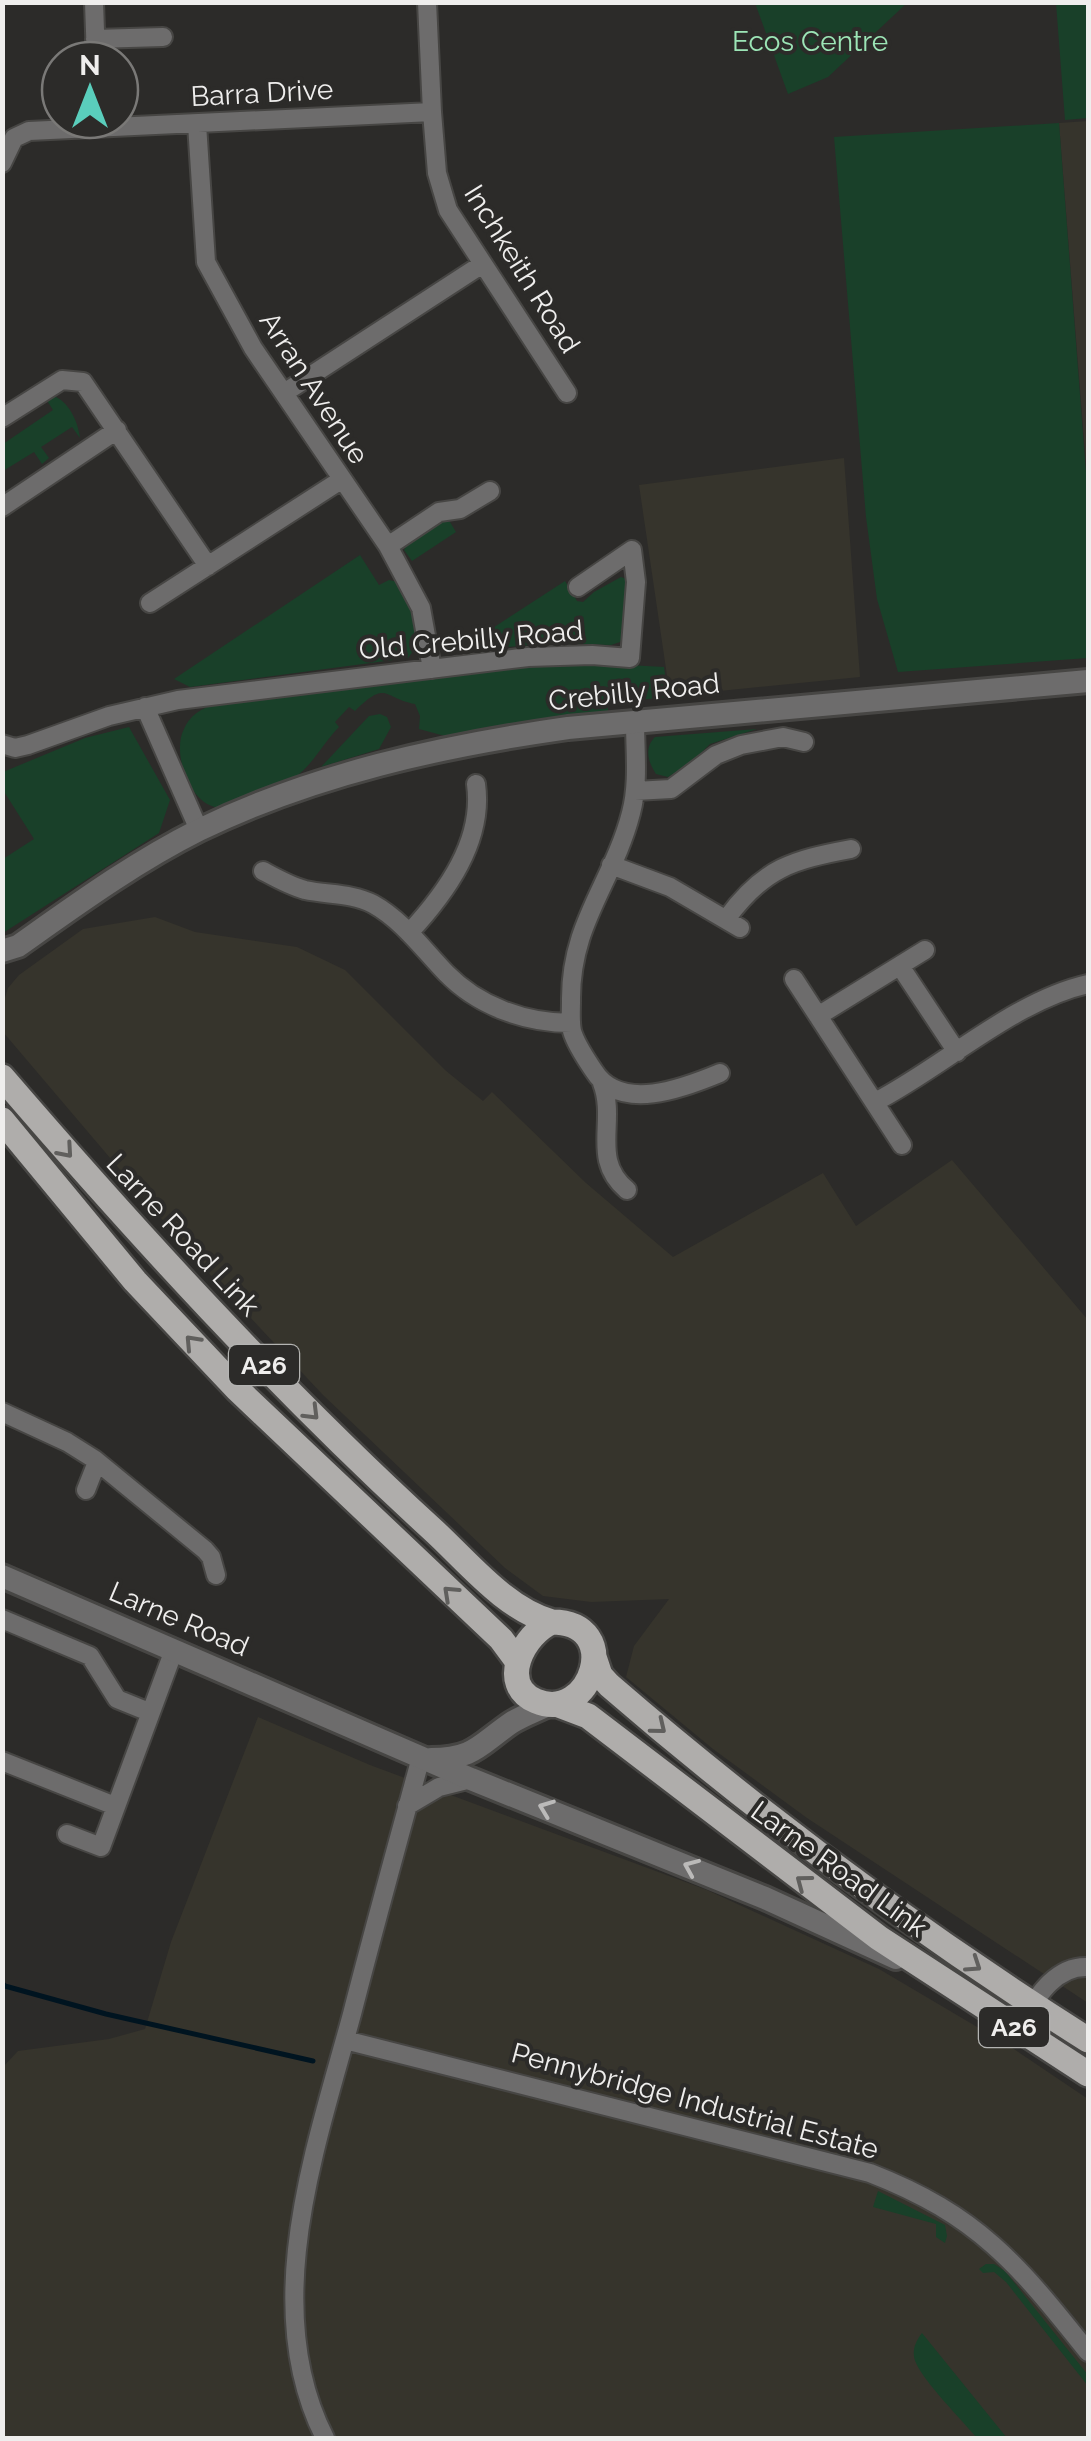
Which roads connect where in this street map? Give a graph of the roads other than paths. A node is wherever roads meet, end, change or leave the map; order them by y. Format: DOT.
graph roads {
  1 [pos="94,2"];
  2 [pos="426,2"];
  3 [pos="163,37"];
  4 [pos="95,39"];
  5 [pos="432,112"];
  6 [pos="140,124"];
  7 [pos="197,124"];
  8 [pos="40,131"];
  9 [pos="2,163"];
  10 [pos="481,265"];
  11 [pos="284,393"];
  12 [pos="567,393"];
  13 [pos="2,418"];
  14 [pos="117,430"];
  15 [pos="341,480"];
  16 [pos="490,491"];
  17 [pos="3,506"];
  18 [pos="388,546"];
  19 [pos="208,566"];
  20 [pos="578,587"];
  21 [pos="150,604"];
  22 [pos="432,669"];
  23 [pos="1088,681"];
  24 [pos="145,707"];
  25 [pos="635,722"];
  26 [pos="804,742"];
  27 [pos="2,744"];
  28 [pos="476,784"];
  29 [pos="635,791"];
  30 [pos="200,830"];
  31 [pos="851,849"];
  32 [pos="611,865"];
  33 [pos="263,871"];
  34 [pos="409,933"];
  35 [pos="10,949"];
  36 [pos="925,950"];
  37 [pos="2,965"];
  38 [pos="900,966"];
  39 [pos="794,979"];
  40 [pos="1088,984"];
  41 [pos="818,1016"];
  42 [pos="571,1024"];
  43 [pos="957,1052"];
  44 [pos="720,1073"];
  45 [pos="2,1077"];
  46 [pos="602,1083"];
  47 [pos="875,1102"];
  48 [pos="2,1120"];
  49 [pos="902,1146"];
  50 [pos="627,1190"];
  51 [pos="2,1412"];
  52 [pos="98,1462"];
  53 [pos="86,1490"];
  54 [pos="216,1575"];
  55 [pos="2,1576"];
  56 [pos="2,1619"];
  57 [pos="552,1622"];
  58 [pos="174,1650"];
  59 [pos="594,1657"];
  60 [pos="518,1668"];
  61 [pos="554,1705"];
  62 [pos="150,1712"];
  63 [pos="502,1731"];
  64 [pos="424,1758"];
  65 [pos="2,1760"];
  66 [pos="472,1779"];
  67 [pos="115,1806"];
  68 [pos="406,1806"];
  69 [pos="66,1834"];
  70 [pos="1088,1967"];
  71 [pos="940,1978"];
  72 [pos="1033,2004"];
  73 [pos="1016,2029"];
  74 [pos="345,2040"];
  75 [pos="1088,2040"];
  76 [pos="1088,2074"];
  77 [pos="1088,2352"];
  78 [pos="325,2438"];
  1 -- 4 [label="street"];
  2 -- 5 [label="street"];
  3 -- 4 [label="street"];
  5 -- 7 [label="street, Barra Drive"];
  5 -- 10 [label="street, Inchkeith Road"];
  6 -- 7 [label="street, Barra Drive"];
  7 -- 11 [label="street, Arran Avenue"];
  8 -- 9 [label="street, Barra Drive"];
  10 -- 11 [label="street"];
  10 -- 12 [label="street, Inchkeith Road"];
  11 -- 15 [label="street, Arran Avenue"];
  13 -- 14 [label="street"];
  14 -- 17 [label="street"];
  14 -- 19 [label="street"];
  15 -- 18 [label="street, Arran Avenue"];
  15 -- 19 [label="street"];
  16 -- 18 [label="street"];
  18 -- 22 [label="street, Arran Avenue"];
  19 -- 21 [label="street"];
  20 -- 22 [label="street, Old Crebilly Road"];
  22 -- 24 [label="street, Old Crebilly Road"];
  23 -- 25 [label="street, Crebilly Road"];
  24 -- 27 [label="street"];
  24 -- 30 [label="street"];
  25 -- 29 [label="street"];
  25 -- 30 [label="street, Crebilly Road"];
  26 -- 29 [label="street"];
  28 -- 34 [label="street"];
  29 -- 32 [label="street"];
  30 -- 35 [label="street, Crebilly Road"];
  31 -- 32 [label="street"];
  32 -- 42 [label="street"];
  33 -- 34 [label="street"];
  34 -- 42 [label="street"];
  35 -- 37 [label="street, Crebilly Road"];
  36 -- 38 [label="street"];
  38 -- 41 [label="street"];
  38 -- 43 [label="street"];
  39 -- 41 [label="street"];
  40 -- 43 [label="street"];
  41 -- 47 [label="street"];
  42 -- 46 [label="street"];
  43 -- 47 [label="street"];
  44 -- 46 [label="street"];
  45 -- 57 [label="main road, Larne Road Link / A26, one-way"];
  46 -- 50 [label="street"];
  47 -- 49 [label="street"];
  60 -- 48 [label="main road, A26, one-way"];
  51 -- 52 [label="street"];
  52 -- 53 [label="street"];
  52 -- 54 [label="street"];
  55 -- 58 [label="street, Larne Road"];
  56 -- 62 [label="street"];
  57 -- 59 [label="main road, A26"];
  57 -- 60 [label="main road"];
  58 -- 62 [label="street"];
  58 -- 64 [label="street, Larne Road"];
  59 -- 61 [label="main road"];
  59 -- 72 [label="main road, Larne Road Link / A26, one-way"];
  60 -- 61 [label="main road, A26"];
  60 -- 63 [label="street"];
  61 -- 63 [label="street"];
  71 -- 61 [label="main road, Larne Road Link / A26, one-way"];
  62 -- 67 [label="street"];
  63 -- 64 [label="street"];
  63 -- 66 [label="street"];
  64 -- 66 [label="street, Larne Road"];
  64 -- 68 [label="street"];
  65 -- 67 [label="street"];
  66 -- 68 [label="street"];
  71 -- 66 [label="street, Larne Road, one-way"];
  67 -- 69 [label="street"];
  68 -- 74 [label="street"];
  70 -- 72 [label="street"];
  71 -- 73 [label="main road, Larne Road Link / A26"];
  72 -- 73 [label="street"];
  72 -- 75 [label="main road, Larne Road Link / A26"];
  73 -- 76 [label="main road, Larne Road Link / A26"];
  74 -- 77 [label="street, Pennybridge Industrial Estate"];
  74 -- 78 [label="street"];
}
